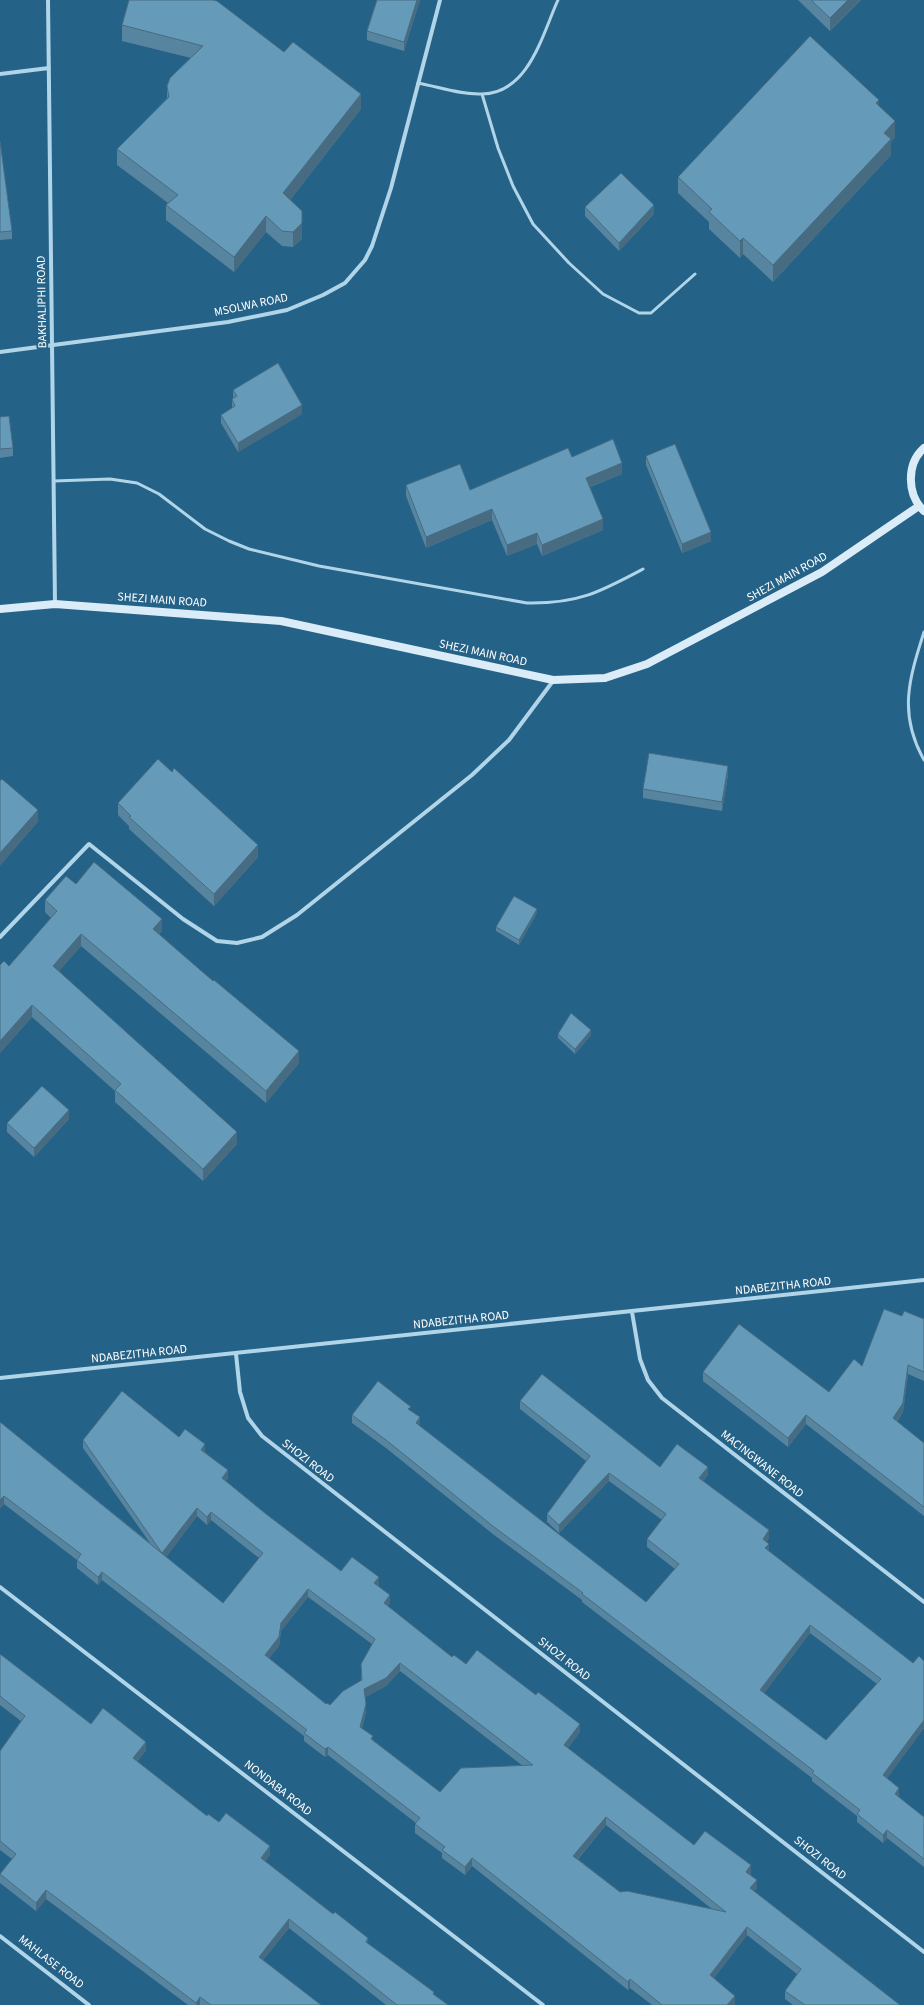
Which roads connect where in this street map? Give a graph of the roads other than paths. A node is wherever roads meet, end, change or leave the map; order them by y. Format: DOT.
graph roads {
  1 [pos="48,0"];
  2 [pos="440,0"];
  3 [pos="558,0"];
  4 [pos="49,68"];
  5 [pos="0,74"];
  6 [pos="418,83"];
  7 [pos="482,94"];
  8 [pos="695,274"];
  9 [pos="53,346"];
  10 [pos="0,352"];
  11 [pos="924,448"];
  12 [pos="54,481"];
  13 [pos="921,509"];
  14 [pos="643,570"];
  15 [pos="55,604"];
  16 [pos="0,609"];
  17 [pos="924,632"];
  18 [pos="553,680"];
  19 [pos="924,760"];
  20 [pos="0,937"];
  21 [pos="924,1280"];
  22 [pos="632,1312"];
  23 [pos="236,1354"];
  24 [pos="0,1378"];
  25 [pos="0,1586"];
  26 [pos="924,1602"];
  27 [pos="0,1936"];
  28 [pos="924,1952"];
  29 [pos="90,2005"];
  30 [pos="543,2005"];
  1 -- 4 [label="street, BAKHALIPHI ROAD"];
  2 -- 6 [label="street, MSOLWA ROAD"];
  3 -- 7 [label="lane"];
  4 -- 5 [label="street"];
  4 -- 9 [label="street, BAKHALIPHI ROAD"];
  6 -- 7 [label="lane"];
  6 -- 9 [label="street, MSOLWA ROAD"];
  7 -- 8 [label="lane"];
  9 -- 10 [label="street, MSOLWA ROAD"];
  9 -- 12 [label="street, BAKHALIPHI ROAD"];
  11 -- 13 [label="street, SHEZI MAIN ROAD"];
  12 -- 14 [label="lane"];
  12 -- 15 [label="street, BAKHALIPHI ROAD"];
  13 -- 18 [label="street, SHEZI MAIN ROAD"];
  15 -- 16 [label="street, SHEZI MAIN ROAD"];
  15 -- 18 [label="street, SHEZI MAIN ROAD"];
  17 -- 19 [label="lane"];
  18 -- 20 [label="street"];
  21 -- 22 [label="street, NDABEZITHA ROAD"];
  22 -- 23 [label="street, NDABEZITHA ROAD"];
  22 -- 26 [label="street, MACINGWANE ROAD"];
  23 -- 24 [label="street, NDABEZITHA ROAD"];
  23 -- 28 [label="street, SHOZI ROAD"];
  25 -- 30 [label="street, NONDABA ROAD"];
  27 -- 29 [label="street, MAHLASE ROAD"];
}
